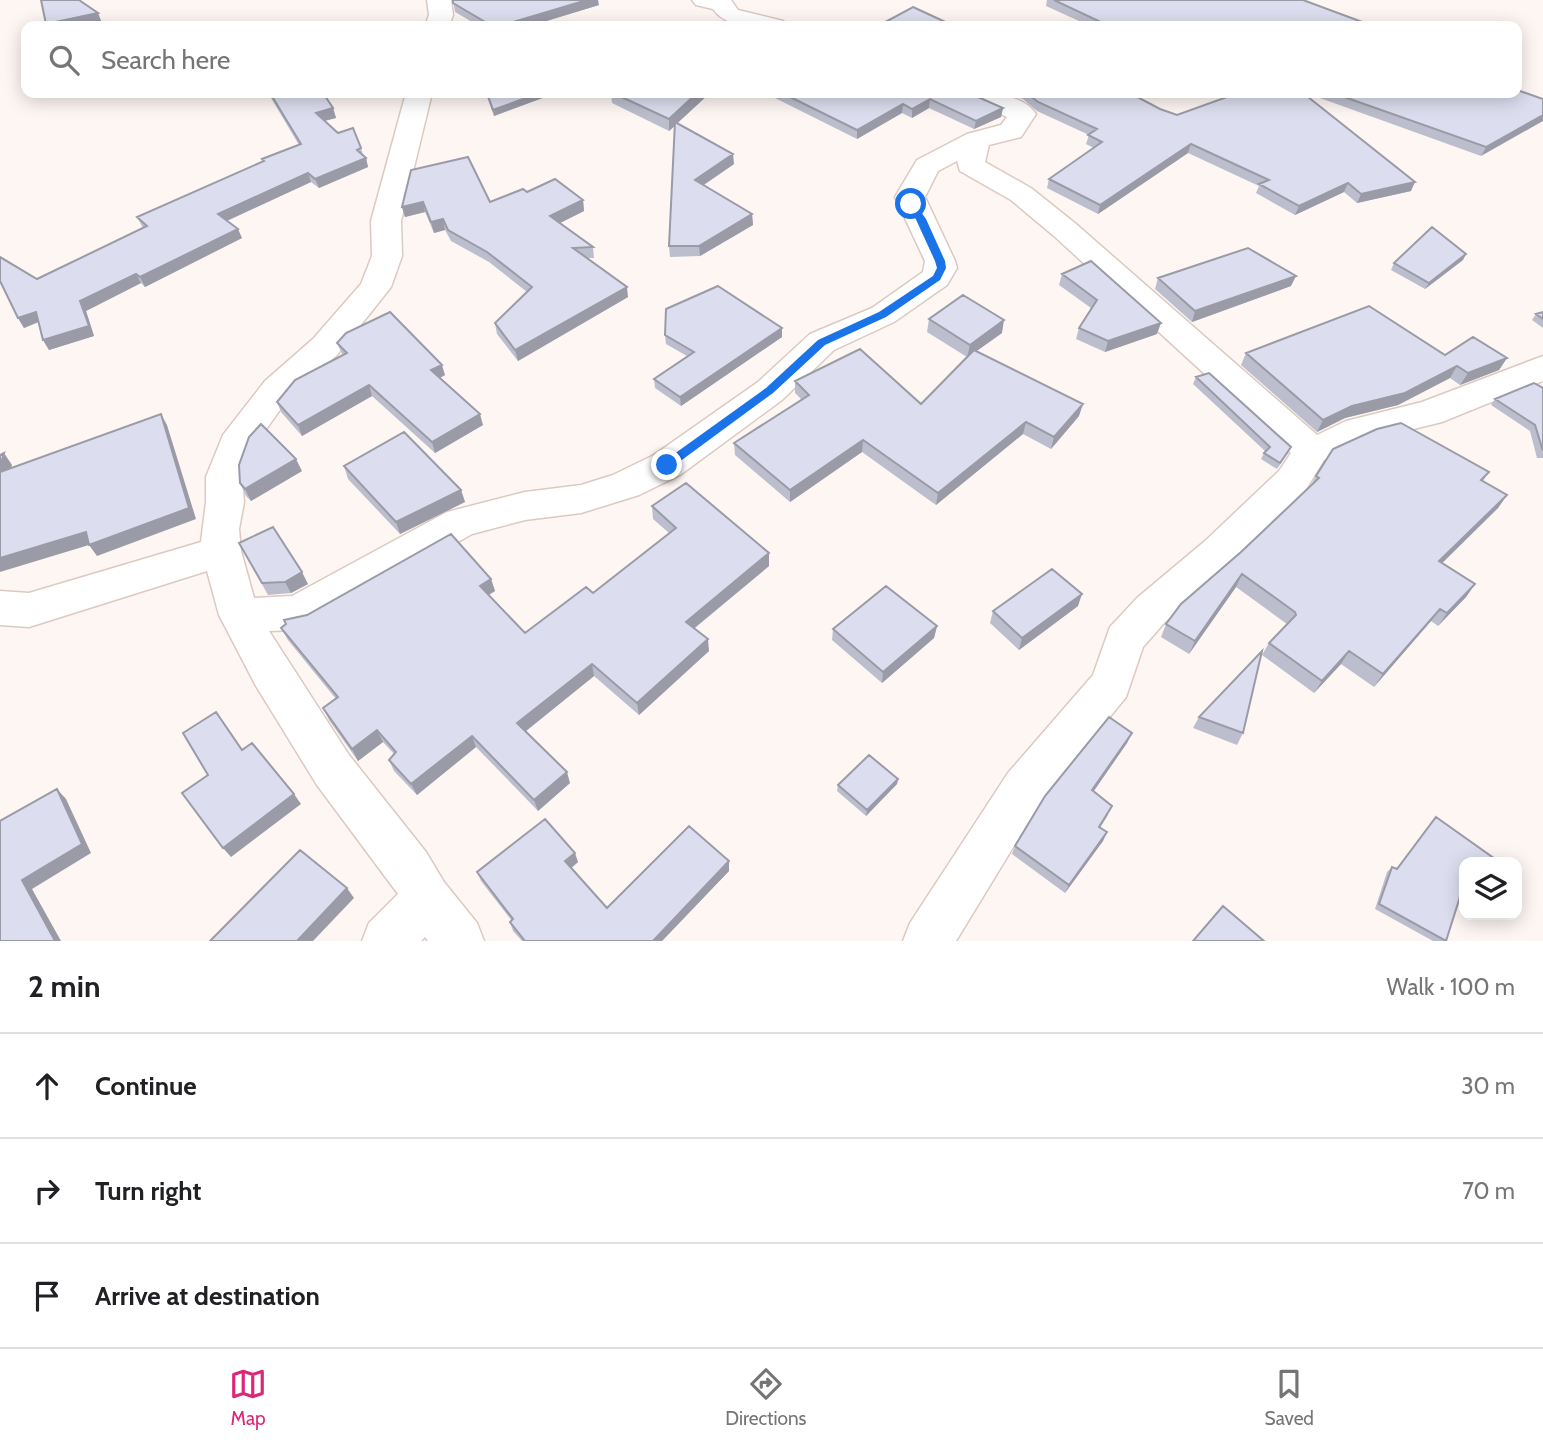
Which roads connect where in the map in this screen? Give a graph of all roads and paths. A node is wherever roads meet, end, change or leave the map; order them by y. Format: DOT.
graph roads {
  1 [pos="439,0"];
  2 [pos="704,0"];
  3 [pos="439,21"];
  4 [pos="754,21"];
  5 [pos="418,98"];
  6 [pos="989,98"];
  7 [pos="977,140"];
  8 [pos="1543,369"];
  9 [pos="1311,450"];
  10 [pos="222,551"];
  11 [pos="239,615"];
  12 [pos="10,617"];
  13 [pos="426,899"];
  14 [pos="387,941"];
  15 [pos="459,941"];
  16 [pos="928,941"];
  1 -- 3 [label="street"];
  2 -- 4 [label="street"];
  5 -- 10 [label="street"];
  6 -- 7 [label="street"];
  7 -- 9 [label="street"];
  7 -- 11 [label="street"];
  8 -- 9 [label="street"];
  9 -- 16 [label="street"];
  10 -- 11 [label="street"];
  10 -- 12 [label="street"];
  11 -- 13 [label="street"];
  13 -- 14 [label="street"];
  13 -- 15 [label="street"];
}
